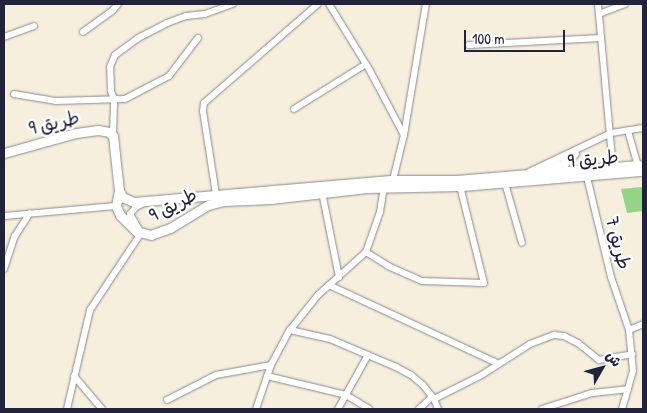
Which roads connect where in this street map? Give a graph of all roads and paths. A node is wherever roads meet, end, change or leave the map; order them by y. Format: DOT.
graph roads {
  1 [pos="118,4"];
  2 [pos="233,4"];
  3 [pos="318,4"];
  4 [pos="329,4"];
  5 [pos="426,4"];
  6 [pos="598,4"];
  7 [pos="625,4"];
  8 [pos="599,14"];
  9 [pos="34,26"];
  10 [pos="83,32"];
  11 [pos="4,36"];
  12 [pos="198,38"];
  13 [pos="601,38"];
  14 [pos="469,45"];
  15 [pos="366,64"];
  16 [pos="14,94"];
  17 [pos="114,99"];
  18 [pos="294,109"];
  19 [pos="643,128"];
  20 [pos="628,131"];
  21 [pos="611,133"];
  22 [pos="113,134"];
  23 [pos="404,135"];
  24 [pos="574,152"];
  25 [pos="4,153"];
  26 [pos="613,171"];
  27 [pos="640,171"];
  28 [pos="586,173"];
  29 [pos="539,174"];
  30 [pos="520,175"];
  31 [pos="393,180"];
  32 [pos="505,183"];
  33 [pos="460,186"];
  34 [pos="384,187"];
  35 [pos="119,190"];
  36 [pos="322,192"];
  37 [pos="216,194"];
  38 [pos="149,201"];
  39 [pos="116,206"];
  40 [pos="30,213"];
  41 [pos="4,216"];
  42 [pos="141,234"];
  43 [pos="522,243"];
  44 [pos="366,252"];
  45 [pos="4,269"];
  46 [pos="338,277"];
  47 [pos="329,285"];
  48 [pos="643,324"];
  49 [pos="290,330"];
  50 [pos="629,330"];
  51 [pos="632,354"];
  52 [pos="368,355"];
  53 [pos="499,364"];
  54 [pos="271,365"];
  55 [pos="74,376"];
  56 [pos="267,376"];
  57 [pos="628,389"];
  58 [pos="346,395"];
  59 [pos="433,398"];
  60 [pos="167,400"];
  61 [pos="67,409"];
  62 [pos="102,409"];
  63 [pos="256,409"];
  64 [pos="338,409"];
  65 [pos="369,409"];
  66 [pos="419,409"];
  67 [pos="438,409"];
  68 [pos="542,409"];
  69 [pos="622,409"];
  1 -- 10 [label="street"];
  2 -- 17 [label="street"];
  3 -- 37 [label="street"];
  4 -- 15 [label="street"];
  5 -- 23 [label="street"];
  6 -- 8 [label="street"];
  7 -- 8 [label="street"];
  8 -- 13 [label="street"];
  9 -- 11 [label="street"];
  12 -- 17 [label="street"];
  13 -- 14 [label="street"];
  13 -- 21 [label="street"];
  15 -- 18 [label="street"];
  15 -- 23 [label="street"];
  16 -- 17 [label="street"];
  17 -- 22 [label="street"];
  19 -- 20 [label="street"];
  20 -- 21 [label="street"];
  20 -- 27 [label="street"];
  21 -- 24 [label="street"];
  21 -- 26 [label="street"];
  22 -- 25 [label="street, طريق 9"];
  22 -- 35 [label="street"];
  23 -- 31 [label="street"];
  24 -- 29 [label="street"];
  24 -- 30 [label="street"];
  26 -- 27 [label="street, 9 طريق"];
  26 -- 28 [label="street, 9 طريق"];
  28 -- 29 [label="street, 9 طريق"];
  28 -- 32 [label="street, 9 طريق"];
  28 -- 50 [label="street, 7 طريق"];
  29 -- 30 [label="street, 9 طريق"];
  30 -- 31 [label="street, 9 طريق"];
  31 -- 37 [label="street, 9 طريق"];
  32 -- 33 [label="street, 9 طريق"];
  32 -- 43 [label="street"];
  33 -- 34 [label="street, 9 طريق"];
  33 -- 44 [label="street"];
  34 -- 36 [label="street, 9 طريق"];
  34 -- 44 [label="street"];
  35 -- 38 [label="street, 9 طريق"];
  35 -- 39 [label="street"];
  36 -- 42 [label="street, 9 طريق"];
  36 -- 46 [label="street"];
  37 -- 38 [label="street, 9 طريق"];
  38 -- 42 [label="street"];
  39 -- 40 [label="street"];
  39 -- 42 [label="street, 9 طريق"];
  40 -- 41 [label="street"];
  40 -- 45 [label="street"];
  42 -- 55 [label="street"];
  44 -- 46 [label="street"];
  46 -- 47 [label="street"];
  47 -- 49 [label="street"];
  47 -- 53 [label="street"];
  48 -- 50 [label="street"];
  49 -- 52 [label="street"];
  49 -- 54 [label="street"];
  50 -- 51 [label="street, 7 طريق"];
  51 -- 53 [label="street"];
  51 -- 57 [label="street, 7 طريق"];
  52 -- 58 [label="street"];
  52 -- 59 [label="street"];
  53 -- 59 [label="street"];
  54 -- 56 [label="street"];
  54 -- 60 [label="street"];
  55 -- 61 [label="street"];
  55 -- 62 [label="street"];
  56 -- 58 [label="street"];
  56 -- 63 [label="street"];
  57 -- 68 [label="street"];
  57 -- 69 [label="street, 7 طريق"];
  58 -- 64 [label="street"];
  58 -- 65 [label="street"];
  59 -- 66 [label="street"];
  59 -- 67 [label="street"];
}
